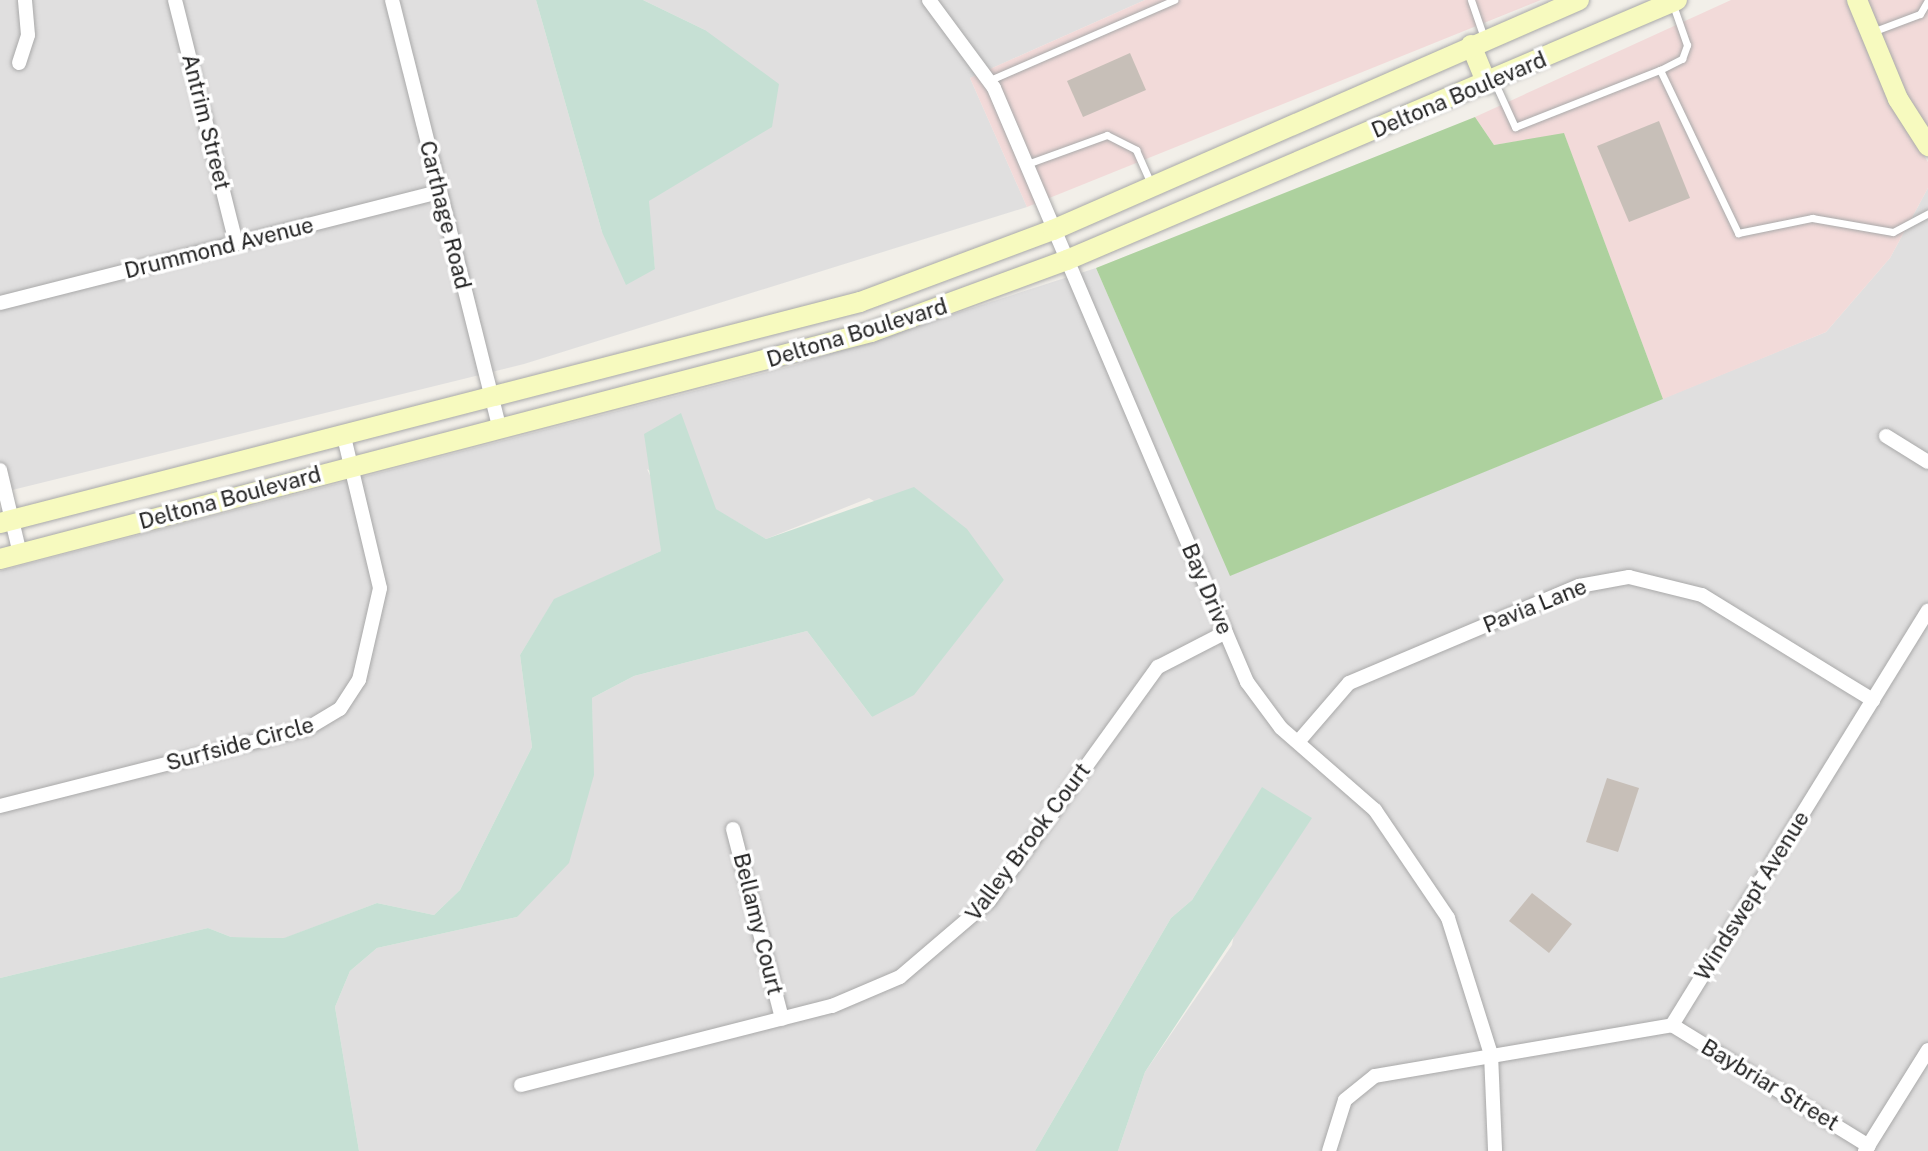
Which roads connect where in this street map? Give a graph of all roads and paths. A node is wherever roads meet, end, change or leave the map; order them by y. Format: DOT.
graph roads {
  1 [pos="25,0"];
  2 [pos="175,0"];
  3 [pos="392,0"];
  4 [pos="929,0"];
  5 [pos="1174,0"];
  6 [pos="1471,0"];
  7 [pos="1857,0"];
  8 [pos="1928,0"];
  9 [pos="1674,1"];
  10 [pos="1569,2"];
  11 [pos="1870,33"];
  12 [pos="1478,42"];
  13 [pos="19,63"];
  14 [pos="1660,70"];
  15 [pos="990,80"];
  16 [pos="1490,83"];
  17 [pos="1928,146"];
  18 [pos="1026,164"];
  19 [pos="1152,186"];
  20 [pos="439,192"];
  21 [pos="1928,213"];
  22 [pos="1053,230"];
  23 [pos="236,243"];
  24 [pos="1067,260"];
  25 [pos="0,303"];
  26 [pos="492,397"];
  27 [pos="500,430"];
  28 [pos="1886,436"];
  29 [pos="344,437"];
  30 [pos="1928,462"];
  31 [pos="353,466"];
  32 [pos="0,470"];
  33 [pos="6,522"];
  34 [pos="20,554"];
  35 [pos="0,559"];
  36 [pos="1928,611"];
  37 [pos="1226,632"];
  38 [pos="1873,700"];
  39 [pos="1298,742"];
  40 [pos="0,806"];
  41 [pos="733,829"];
  42 [pos="782,1019"];
  43 [pos="1672,1025"];
  44 [pos="1928,1050"];
  45 [pos="1491,1054"];
  46 [pos="521,1085"];
  47 [pos="1867,1148"];
  48 [pos="1329,1151"];
  49 [pos="1495,1151"];
  1 -- 13 [label="street"];
  2 -- 23 [label="street, Antrim Street"];
  3 -- 20 [label="street, Carthage Road"];
  4 -- 15 [label="street, Bay Drive"];
  5 -- 15 [label="lane"];
  6 -- 12 [label="lane"];
  7 -- 11 [label="main road"];
  8 -- 11 [label="lane"];
  9 -- 14 [label="lane"];
  9 -- 16 [label="main road, Deltona Boulevard"];
  10 -- 12 [label="main road, Deltona Boulevard"];
  11 -- 17 [label="main road"];
  12 -- 16 [label="main road"];
  12 -- 19 [label="main road, Deltona Boulevard"];
  14 -- 16 [label="lane"];
  14 -- 21 [label="lane"];
  15 -- 18 [label="street, Bay Drive"];
  16 -- 24 [label="main road, Deltona Boulevard"];
  18 -- 19 [label="lane"];
  18 -- 22 [label="street, Bay Drive"];
  19 -- 22 [label="main road, Deltona Boulevard"];
  20 -- 23 [label="street, Drummond Avenue"];
  20 -- 26 [label="street, Carthage Road"];
  22 -- 24 [label="street, Bay Drive"];
  22 -- 26 [label="main road, Deltona Boulevard"];
  23 -- 25 [label="street, Drummond Avenue"];
  24 -- 27 [label="main road, Deltona Boulevard"];
  24 -- 37 [label="street, Bay Drive"];
  26 -- 27 [label="street, Carthage Road"];
  26 -- 29 [label="main road, Deltona Boulevard"];
  27 -- 31 [label="main road, Deltona Boulevard"];
  28 -- 30 [label="street"];
  29 -- 31 [label="street, Surfside Circle"];
  29 -- 33 [label="main road, Deltona Boulevard"];
  31 -- 34 [label="main road, Deltona Boulevard"];
  31 -- 40 [label="street, Surfside Circle"];
  32 -- 33 [label="street"];
  33 -- 34 [label="street"];
  34 -- 35 [label="main road, Deltona Boulevard"];
  36 -- 38 [label="street, Windswept Avenue"];
  37 -- 39 [label="street, Bay Drive"];
  37 -- 42 [label="street, Valley Brook Court"];
  38 -- 39 [label="street, Pavia Lane"];
  38 -- 43 [label="street, Windswept Avenue"];
  39 -- 45 [label="street, Bay Drive"];
  41 -- 42 [label="street, Bellamy Court"];
  42 -- 46 [label="street, Valley Brook Court"];
  43 -- 45 [label="street"];
  43 -- 47 [label="street, Baybriar Street"];
  44 -- 47 [label="street"];
  45 -- 48 [label="street"];
  45 -- 49 [label="street, Bay Drive"];
}
